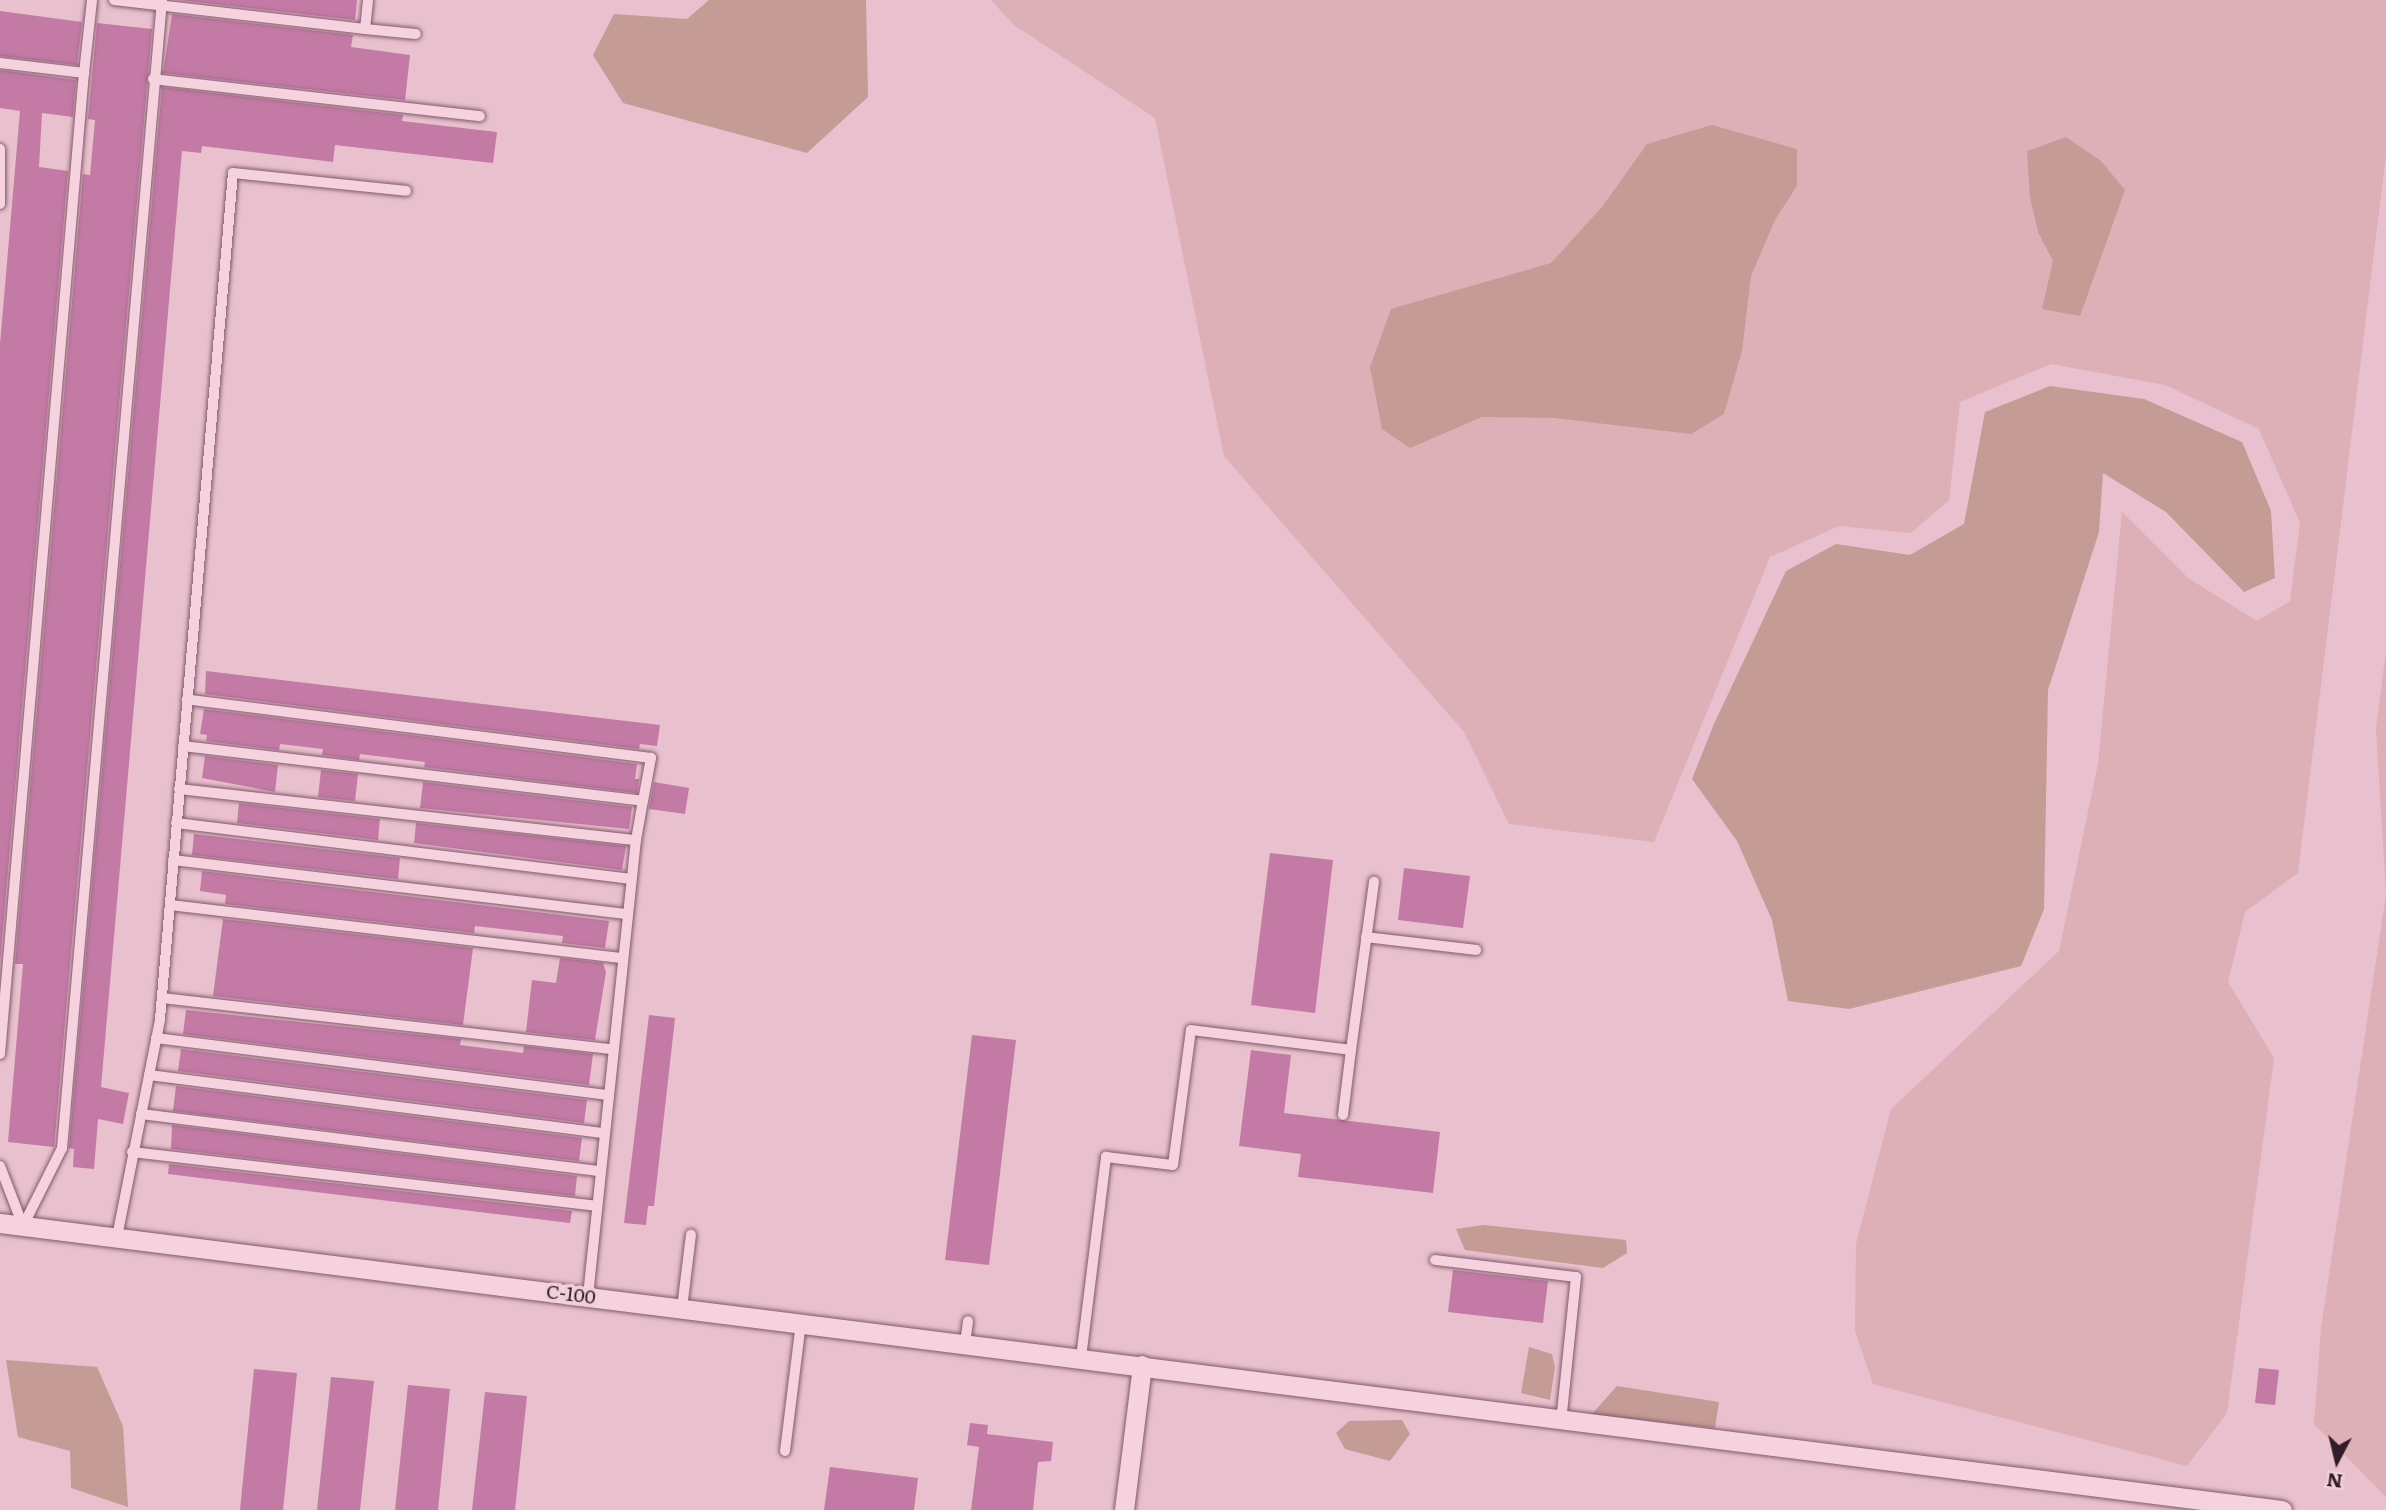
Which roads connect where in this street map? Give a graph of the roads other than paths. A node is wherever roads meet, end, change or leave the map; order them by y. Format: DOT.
graph roads {
  1 [pos="92,0"];
  2 [pos="114,0"];
  3 [pos="368,0"];
  4 [pos="162,3"];
  5 [pos="365,29"];
  6 [pos="416,34"];
  7 [pos="0,63"];
  8 [pos="84,73"];
  9 [pos="152,79"];
  10 [pos="480,116"];
  11 [pos="0,149"];
  12 [pos="406,191"];
  13 [pos="0,204"];
  14 [pos="187,699"];
  15 [pos="183,746"];
  16 [pos="179,789"];
  17 [pos="643,801"];
  18 [pos="176,823"];
  19 [pos="636,840"];
  20 [pos="173,860"];
  21 [pos="632,879"];
  22 [pos="1374,881"];
  23 [pos="170,905"];
  24 [pos="628,914"];
  25 [pos="1366,937"];
  26 [pos="1476,950"];
  27 [pos="623,958"];
  28 [pos="162,998"];
  29 [pos="156,1038"];
  30 [pos="613,1049"];
  31 [pos="1351,1050"];
  32 [pos="0,1054"];
  33 [pos="149,1075"];
  34 [pos="608,1095"];
  35 [pos="141,1114"];
  36 [pos="1343,1115"];
  37 [pos="604,1133"];
  38 [pos="132,1152"];
  39 [pos="0,1166"];
  40 [pos="600,1171"];
  41 [pos="596,1206"];
  42 [pos="0,1223"];
  43 [pos="23,1226"];
  44 [pos="691,1235"];
  45 [pos="117,1237"];
  46 [pos="1435,1260"];
  47 [pos="588,1296"];
  48 [pos="682,1308"];
  49 [pos="968,1321"];
  50 [pos="801,1323"];
  51 [pos="965,1343"];
  52 [pos="1081,1358"];
  53 [pos="1142,1366"];
  54 [pos="1561,1423"];
  55 [pos="785,1451"];
  56 [pos="2282,1508"];
  57 [pos="1124,1510"];
  1 -- 8 [label="lane"];
  2 -- 4 [label="lane"];
  3 -- 5 [label="lane"];
  4 -- 5 [label="lane"];
  4 -- 9 [label="lane"];
  5 -- 6 [label="lane"];
  7 -- 8 [label="lane"];
  8 -- 32 [label="lane"];
  9 -- 10 [label="lane"];
  9 -- 43 [label="lane"];
  11 -- 13 [label="lane"];
  12 -- 14 [label="lane"];
  14 -- 15 [label="lane"];
  14 -- 17 [label="lane"];
  15 -- 16 [label="lane"];
  15 -- 17 [label="lane"];
  16 -- 18 [label="lane"];
  16 -- 19 [label="lane"];
  17 -- 19 [label="lane"];
  18 -- 20 [label="lane"];
  18 -- 21 [label="lane"];
  19 -- 21 [label="lane"];
  20 -- 23 [label="lane"];
  20 -- 24 [label="lane"];
  21 -- 24 [label="lane"];
  22 -- 25 [label="lane"];
  23 -- 27 [label="lane"];
  23 -- 28 [label="lane"];
  24 -- 27 [label="lane"];
  25 -- 26 [label="lane"];
  25 -- 31 [label="lane"];
  27 -- 30 [label="lane"];
  28 -- 29 [label="lane"];
  28 -- 30 [label="lane"];
  29 -- 33 [label="lane"];
  29 -- 34 [label="lane"];
  30 -- 34 [label="lane"];
  31 -- 36 [label="lane"];
  31 -- 52 [label="lane"];
  33 -- 35 [label="lane"];
  33 -- 37 [label="lane"];
  34 -- 37 [label="lane"];
  35 -- 38 [label="lane"];
  35 -- 40 [label="lane"];
  37 -- 40 [label="lane"];
  38 -- 41 [label="lane"];
  38 -- 45 [label="lane"];
  39 -- 43 [label="lane"];
  40 -- 41 [label="lane"];
  41 -- 47 [label="lane"];
  42 -- 43 [label="street, С-100"];
  43 -- 45 [label="street, С-100"];
  44 -- 48 [label="lane"];
  45 -- 47 [label="street, С-100"];
  46 -- 54 [label="lane"];
  47 -- 48 [label="street, С-100"];
  48 -- 50 [label="street, С-100"];
  49 -- 51 [label="lane"];
  50 -- 51 [label="street, С-100"];
  50 -- 55 [label="lane"];
  51 -- 52 [label="street, С-100"];
  52 -- 53 [label="street, С-100"];
  53 -- 54 [label="street, С-100"];
  53 -- 57 [label="street"];
  54 -- 56 [label="street, С-100"];
}
